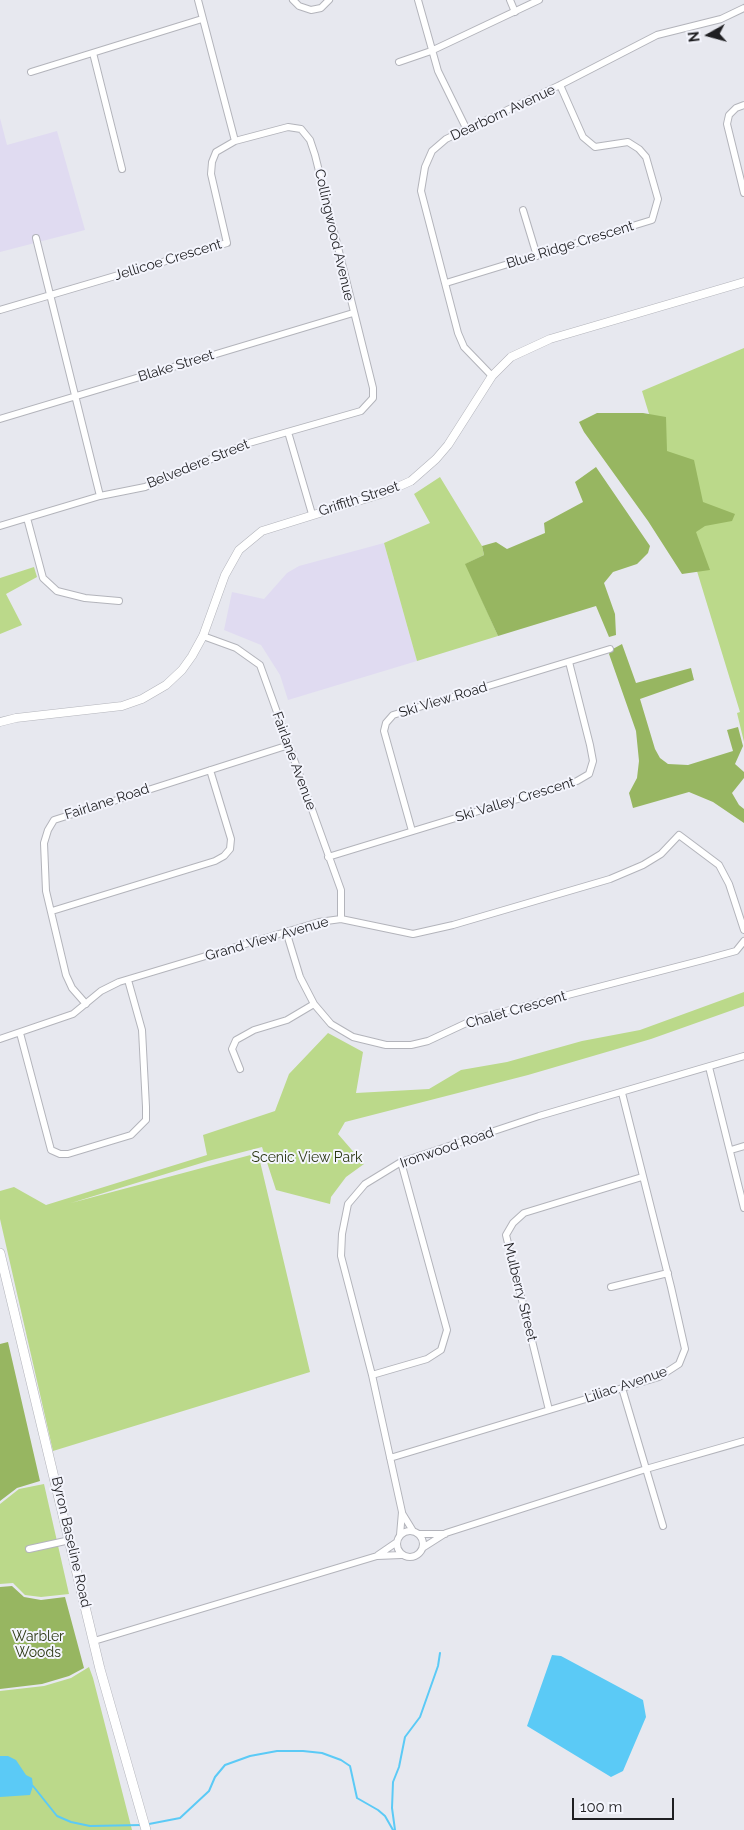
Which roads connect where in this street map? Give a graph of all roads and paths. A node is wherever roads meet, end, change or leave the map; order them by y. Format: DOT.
graph roads {
  1 [pos="198,0"];
  2 [pos="293,0"];
  3 [pos="329,0"];
  4 [pos="418,0"];
  5 [pos="510,0"];
  6 [pos="539,0"];
  7 [pos="744,8"];
  8 [pos="515,12"];
  9 [pos="202,19"];
  10 [pos="431,51"];
  11 [pos="92,54"];
  12 [pos="399,62"];
  13 [pos="31,72"];
  14 [pos="560,85"];
  15 [pos="744,105"];
  16 [pos="467,130"];
  17 [pos="235,141"];
  18 [pos="122,169"];
  19 [pos="744,193"];
  20 [pos="523,210"];
  21 [pos="36,238"];
  22 [pos="537,256"];
  23 [pos="744,282"];
  24 [pos="446,283"];
  25 [pos="51,295"];
  26 [pos="0,310"];
  27 [pos="353,313"];
  28 [pos="492,376"];
  29 [pos="75,397"];
  30 [pos="366,407"];
  31 [pos="0,419"];
  32 [pos="288,432"];
  33 [pos="100,496"];
  34 [pos="312,514"];
  35 [pos="27,518"];
  36 [pos="0,526"];
  37 [pos="118,601"];
  38 [pos="203,636"];
  39 [pos="610,649"];
  40 [pos="568,662"];
  41 [pos="0,722"];
  42 [pos="289,745"];
  43 [pos="210,770"];
  44 [pos="412,831"];
  45 [pos="328,856"];
  46 [pos="52,912"];
  47 [pos="341,919"];
  48 [pos="744,930"];
  49 [pos="286,931"];
  50 [pos="744,941"];
  51 [pos="128,980"];
  52 [pos="86,1004"];
  53 [pos="314,1004"];
  54 [pos="20,1033"];
  55 [pos="0,1039"];
  56 [pos="744,1056"];
  57 [pos="710,1067"];
  58 [pos="240,1069"];
  59 [pos="622,1093"];
  60 [pos="744,1146"];
  61 [pos="731,1150"];
  62 [pos="401,1162"];
  63 [pos="642,1176"];
  64 [pos="744,1208"];
  65 [pos="0,1253"];
  66 [pos="668,1273"];
  67 [pos="611,1287"];
  68 [pos="4,1290"];
  69 [pos="372,1375"];
  70 [pos="622,1388"];
  71 [pos="549,1410"];
  72 [pos="744,1441"];
  73 [pos="390,1458"];
  74 [pos="646,1469"];
  75 [pos="402,1512"];
  76 [pos="663,1526"];
  77 [pos="416,1533"];
  78 [pos="446,1534"];
  79 [pos="398,1539"];
  80 [pos="70,1540"];
  81 [pos="424,1547"];
  82 [pos="29,1549"];
  83 [pos="401,1555"];
  84 [pos="377,1556"];
  85 [pos="94,1641"];
  86 [pos="146,1830"];
  1 -- 9 [label="street"];
  2 -- 3 [label="street"];
  4 -- 10 [label="street"];
  5 -- 8 [label="street"];
  6 -- 8 [label="street"];
  7 -- 14 [label="street, Dearborn Avenue"];
  8 -- 10 [label="street"];
  9 -- 11 [label="street"];
  9 -- 17 [label="street"];
  10 -- 12 [label="street"];
  10 -- 16 [label="street"];
  11 -- 13 [label="street"];
  11 -- 18 [label="street"];
  14 -- 16 [label="street, Dearborn Avenue"];
  14 -- 22 [label="street, Blue Ridge Crescent"];
  15 -- 19 [label="street"];
  16 -- 24 [label="street, Dearborn Avenue"];
  17 -- 25 [label="street, Jellicoe Crescent"];
  17 -- 27 [label="street, Collingwood Avenue"];
  20 -- 22 [label="street"];
  21 -- 25 [label="street"];
  22 -- 24 [label="street, Blue Ridge Crescent"];
  23 -- 28 [label="street, Griffith Street"];
  24 -- 28 [label="street, Dearborn Avenue"];
  25 -- 26 [label="street, Jellicoe Crescent"];
  25 -- 29 [label="street"];
  27 -- 29 [label="street, Blake Street"];
  27 -- 30 [label="street, Collingwood Avenue"];
  28 -- 34 [label="street, Griffith Street"];
  29 -- 31 [label="street, Blake Street"];
  29 -- 33 [label="street"];
  30 -- 32 [label="street, Belvedere Street"];
  32 -- 33 [label="street, Belvedere Street"];
  32 -- 34 [label="street"];
  33 -- 35 [label="street, Belvedere Street"];
  34 -- 38 [label="street, Griffith Street"];
  35 -- 36 [label="street, Belvedere Street"];
  35 -- 37 [label="street"];
  38 -- 41 [label="street, Griffith Street"];
  38 -- 42 [label="street, Fairlane Avenue"];
  39 -- 40 [label="street, Ski View Road"];
  40 -- 44 [label="street, Ski Valley Crescent"];
  40 -- 44 [label="street, Ski View Road"];
  42 -- 43 [label="street, Fairlane Road"];
  42 -- 45 [label="street, Fairlane Avenue"];
  43 -- 46 [label="street, Fairlane Road"];
  43 -- 46 [label="street"];
  44 -- 45 [label="street, Ski Valley Crescent"];
  45 -- 47 [label="street, Fairlane Avenue"];
  46 -- 52 [label="street, Fairlane Road"];
  47 -- 48 [label="street, Grand View Avenue"];
  47 -- 49 [label="street, Grand View Avenue"];
  49 -- 51 [label="street, Grand View Avenue"];
  49 -- 53 [label="street, Chalet Crescent"];
  50 -- 53 [label="street, Chalet Crescent"];
  51 -- 52 [label="street, Grand View Avenue"];
  51 -- 54 [label="street"];
  52 -- 54 [label="street, Grand View Avenue"];
  53 -- 58 [label="street"];
  54 -- 55 [label="street, Grand View Avenue"];
  56 -- 57 [label="street, Ironwood Road"];
  57 -- 59 [label="street, Ironwood Road"];
  57 -- 61 [label="street"];
  59 -- 62 [label="street, Ironwood Road"];
  59 -- 63 [label="street, Liliac Avenue"];
  60 -- 61 [label="street"];
  61 -- 64 [label="street"];
  62 -- 69 [label="street, Ironwood Road"];
  62 -- 69 [label="street"];
  63 -- 66 [label="street, Liliac Avenue"];
  63 -- 71 [label="street, Mulberry Street"];
  65 -- 68 [label="main road, Byron Baseline Road"];
  66 -- 67 [label="street"];
  66 -- 70 [label="street, Liliac Avenue"];
  68 -- 80 [label="main road, Byron Baseline Road"];
  69 -- 73 [label="street, Ironwood Road"];
  70 -- 71 [label="street, Liliac Avenue"];
  70 -- 74 [label="street"];
  71 -- 73 [label="street, Liliac Avenue"];
  72 -- 74 [label="street"];
  73 -- 75 [label="street, Ironwood Road"];
  74 -- 76 [label="street"];
  74 -- 78 [label="street"];
  75 -- 77 [label="street, Ironwood Road"];
  75 -- 79 [label="street, Ironwood Road"];
  77 -- 78 [label="street"];
  77 -- 79 [label="street"];
  77 -- 81 [label="street"];
  78 -- 81 [label="street"];
  79 -- 83 [label="street"];
  79 -- 84 [label="street"];
  80 -- 82 [label="street"];
  80 -- 85 [label="main road, Byron Baseline Road"];
  81 -- 83 [label="street"];
  83 -- 84 [label="street"];
  84 -- 85 [label="street"];
  85 -- 86 [label="main road, Byron Baseline Road"];
}
